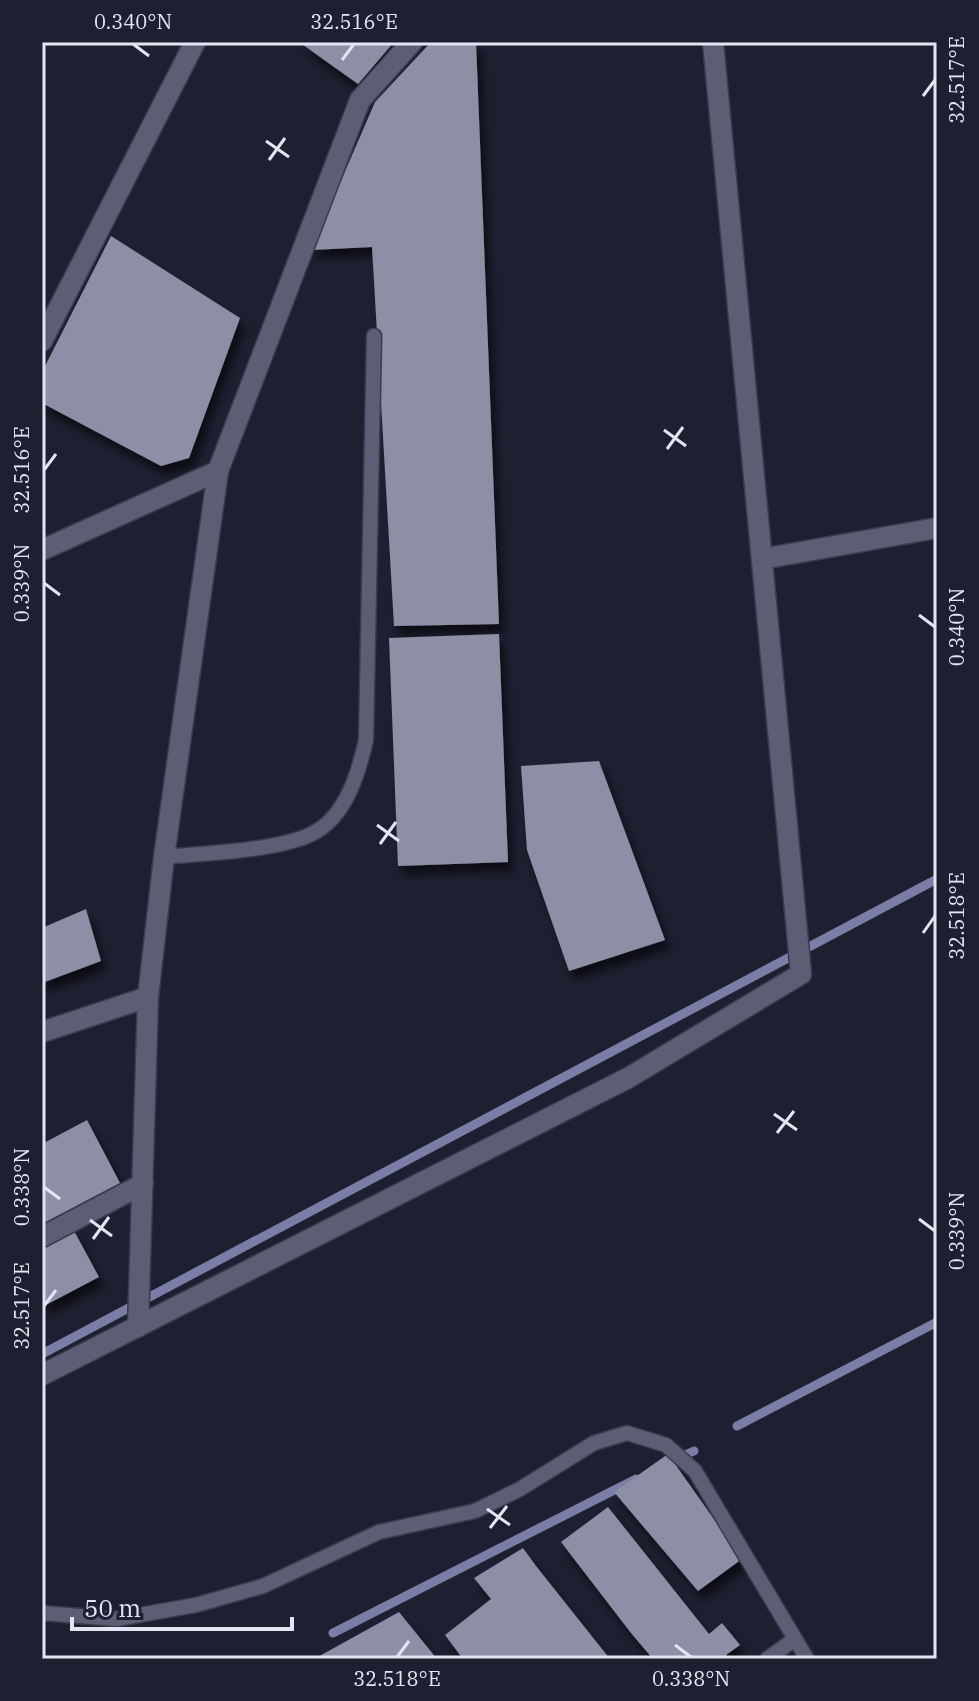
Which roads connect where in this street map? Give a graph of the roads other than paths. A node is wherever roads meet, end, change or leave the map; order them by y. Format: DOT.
graph roads {
  1 [pos="195,42"];
  2 [pos="412,42"];
  3 [pos="713,42"];
  4 [pos="374,336"];
  5 [pos="42,341"];
  6 [pos="218,471"];
  7 [pos="937,528"];
  8 [pos="42,550"];
  9 [pos="762,559"];
  10 [pos="164,857"];
  11 [pos="148,997"];
  12 [pos="42,1032"];
  13 [pos="143,1184"];
  14 [pos="42,1237"];
  15 [pos="138,1318"];
  16 [pos="42,1375"];
  17 [pos="42,1613"];
  18 [pos="795,1639"];
  19 [pos="767,1659"];
  20 [pos="807,1659"];
  1 -- 5 [label="street"];
  2 -- 6 [label="street"];
  3 -- 9 [label="street"];
  4 -- 10 [label="lane"];
  6 -- 8 [label="street"];
  6 -- 10 [label="street"];
  7 -- 9 [label="street"];
  9 -- 15 [label="street"];
  10 -- 11 [label="street"];
  11 -- 12 [label="street"];
  11 -- 13 [label="street"];
  13 -- 14 [label="street"];
  13 -- 15 [label="street"];
  15 -- 16 [label="street"];
  17 -- 18 [label="lane"];
  18 -- 19 [label="lane"];
  18 -- 20 [label="lane"];
}
